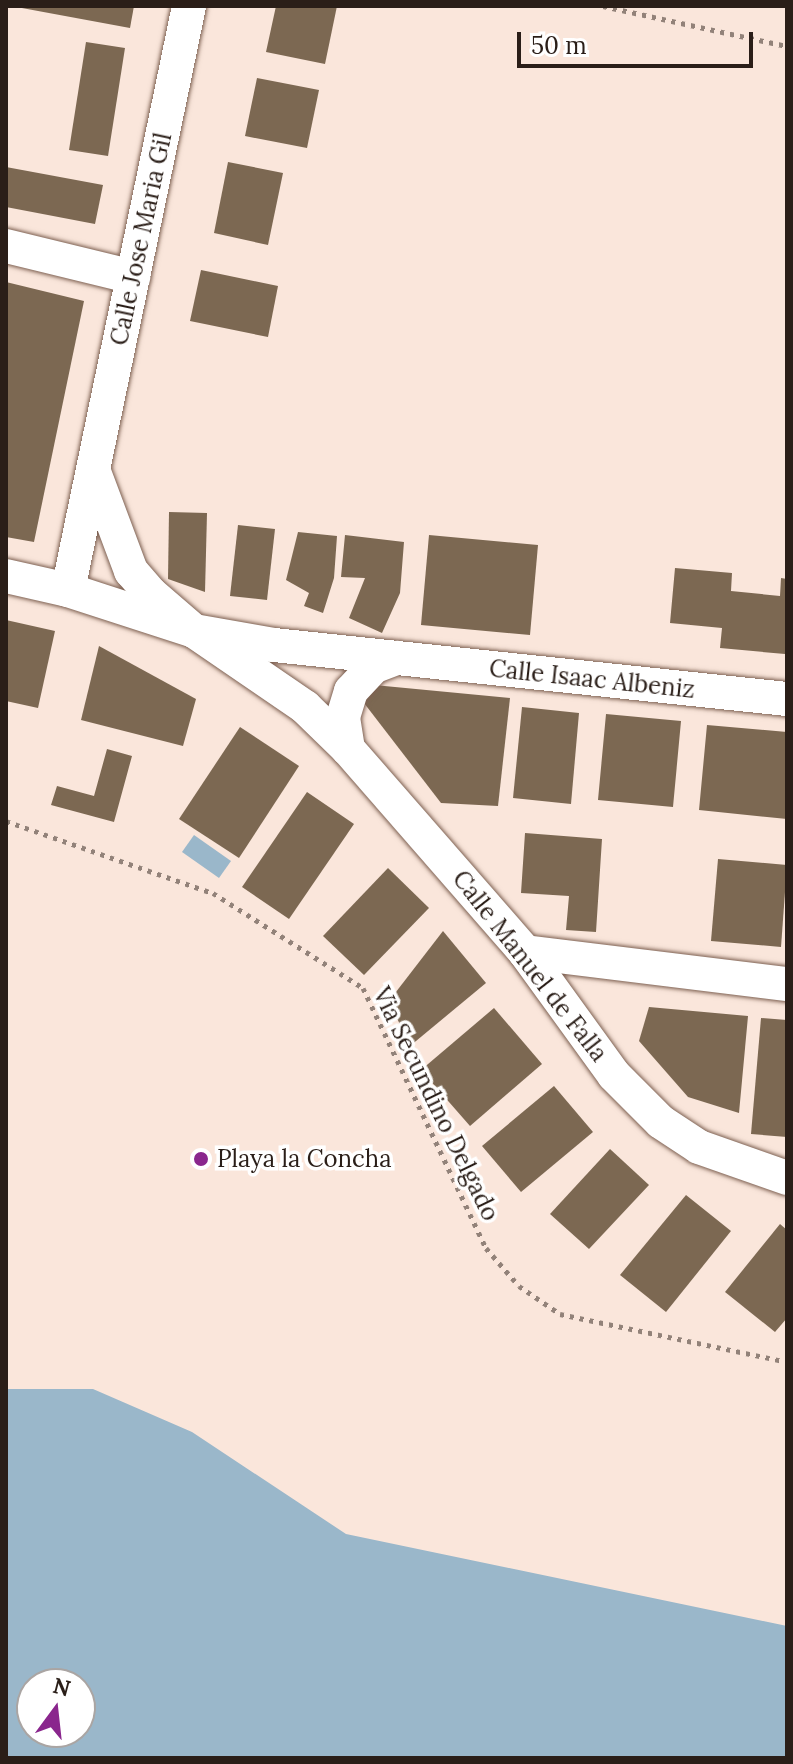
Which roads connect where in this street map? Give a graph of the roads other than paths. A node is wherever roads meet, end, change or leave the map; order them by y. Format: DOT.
graph roads {
  1 [pos="189,6"];
  2 [pos="6,246"];
  3 [pos="133,277"];
  4 [pos="94,472"];
  5 [pos="6,576"];
  6 [pos="68,590"];
  7 [pos="194,631"];
  8 [pos="397,658"];
  9 [pos="787,699"];
  10 [pos="305,707"];
  11 [pos="348,749"];
  12 [pos="525,952"];
  13 [pos="787,984"];
  14 [pos="787,1178"];
  1 -- 3 [label="street, Calle Jose Maria Gil"];
  2 -- 3 [label="street"];
  3 -- 4 [label="street, Calle Jose Maria Gil"];
  4 -- 6 [label="street, Calle Jose Maria Gil"];
  4 -- 7 [label="street"];
  5 -- 6 [label="street, Calle Isaac Albeniz"];
  6 -- 7 [label="street, Calle Isaac Albeniz"];
  7 -- 8 [label="street, Calle Isaac Albeniz"];
  7 -- 10 [label="street, Calle Isaac Albeniz"];
  8 -- 9 [label="street, Calle Isaac Albeniz"];
  8 -- 11 [label="street"];
  10 -- 11 [label="street, Calle Manuel de Falla"];
  11 -- 12 [label="street, Calle Manuel de Falla"];
  12 -- 13 [label="street"];
  12 -- 14 [label="street, Calle Manuel de Falla"];
}
